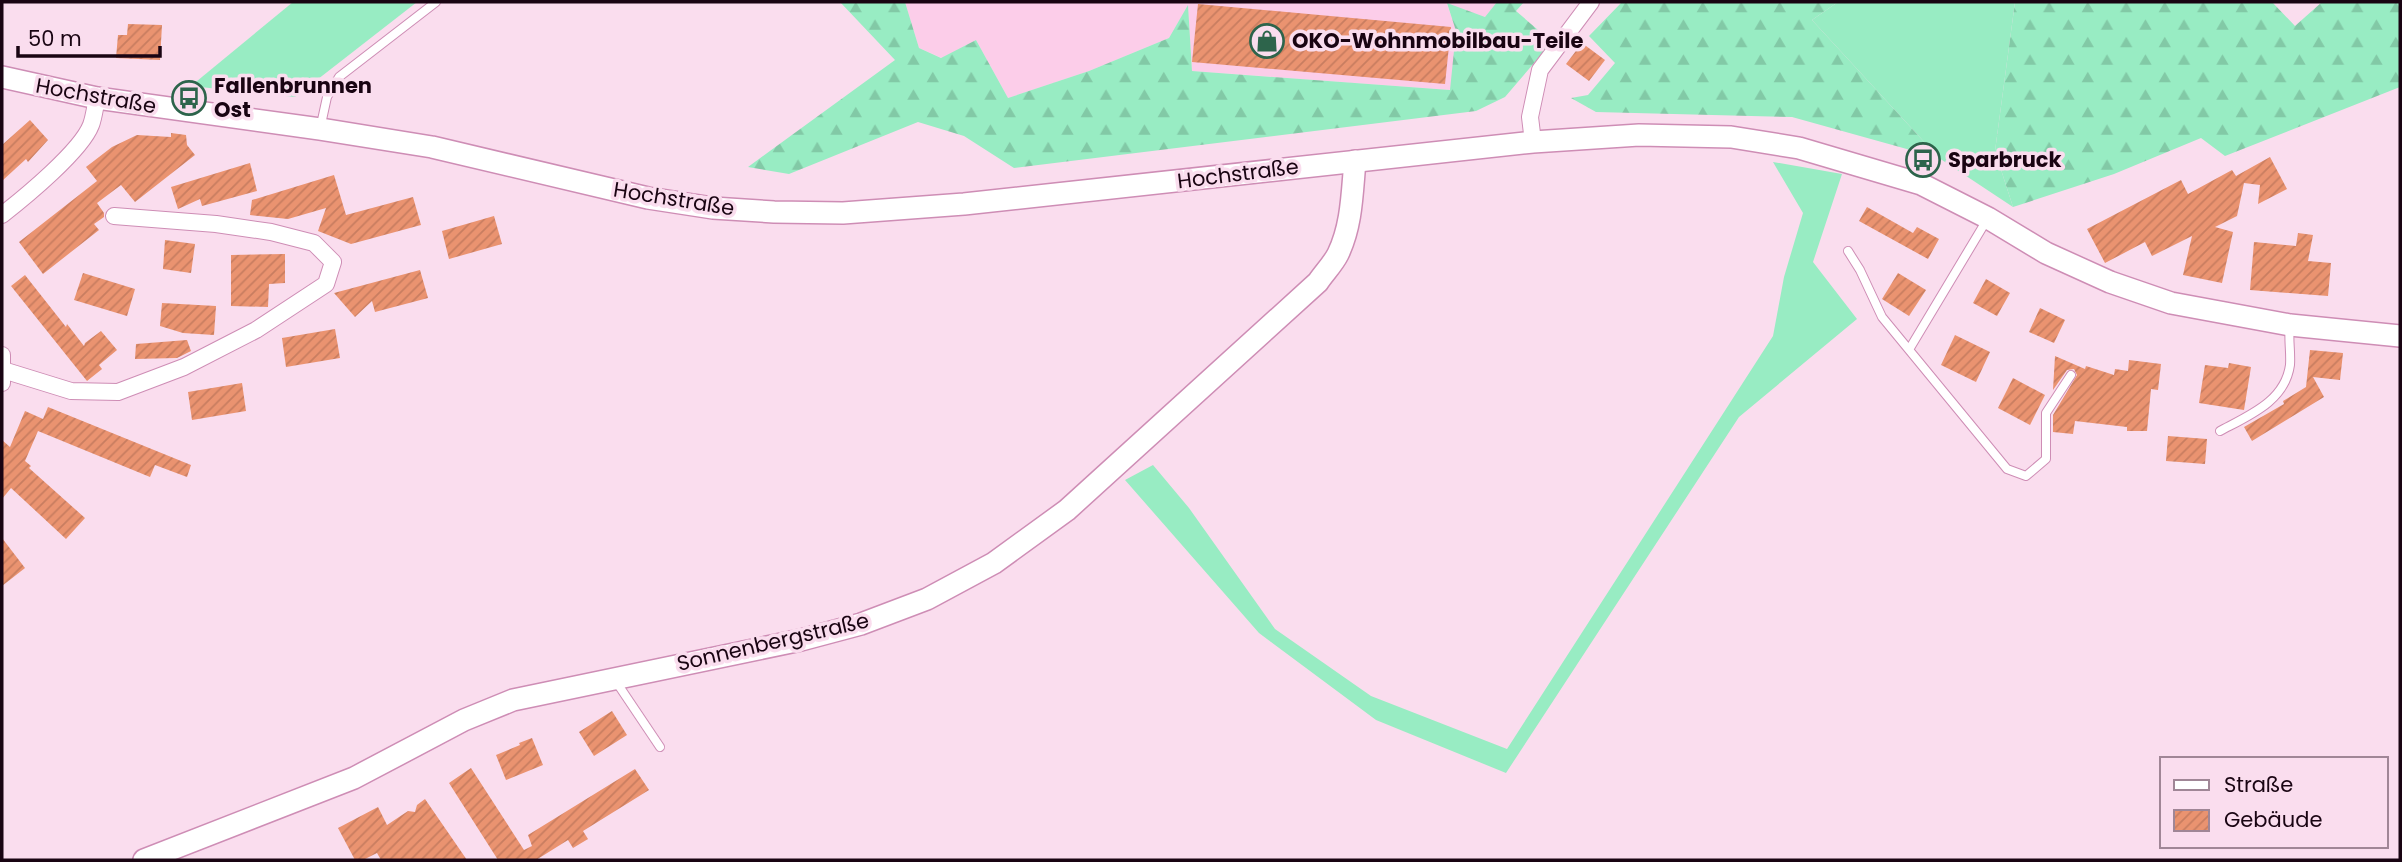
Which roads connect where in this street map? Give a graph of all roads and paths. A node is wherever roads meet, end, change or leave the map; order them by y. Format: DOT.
graph roads {
  1 [pos="436,2"];
  2 [pos="1591,2"];
  3 [pos="2,77"];
  4 [pos="97,98"];
  5 [pos="320,129"];
  6 [pos="1533,142"];
  7 [pos="1355,161"];
  8 [pos="2,215"];
  9 [pos="114,216"];
  10 [pos="1988,218"];
  11 [pos="1848,251"];
  12 [pos="2290,326"];
  13 [pos="2400,336"];
  14 [pos="1910,348"];
  15 [pos="2,369"];
  16 [pos="2071,375"];
  17 [pos="2220,430"];
  18 [pos="614,679"];
  19 [pos="660,747"];
  20 [pos="144,860"];
  1 -- 5 [label="lane"];
  2 -- 6 [label="street"];
  3 -- 4 [label="main road, Hochstraße"];
  4 -- 5 [label="main road, Hochstraße"];
  4 -- 8 [label="street"];
  5 -- 7 [label="main road, Hochstraße"];
  6 -- 7 [label="main road"];
  6 -- 10 [label="main road"];
  7 -- 18 [label="main road, Sonnenbergstraße"];
  9 -- 15 [label="street"];
  10 -- 12 [label="main road"];
  10 -- 14 [label="lane"];
  11 -- 14 [label="lane"];
  12 -- 13 [label="main road"];
  12 -- 17 [label="lane"];
  14 -- 16 [label="lane"];
  18 -- 19 [label="lane"];
  18 -- 20 [label="main road, Sonnenbergstraße"];
}
